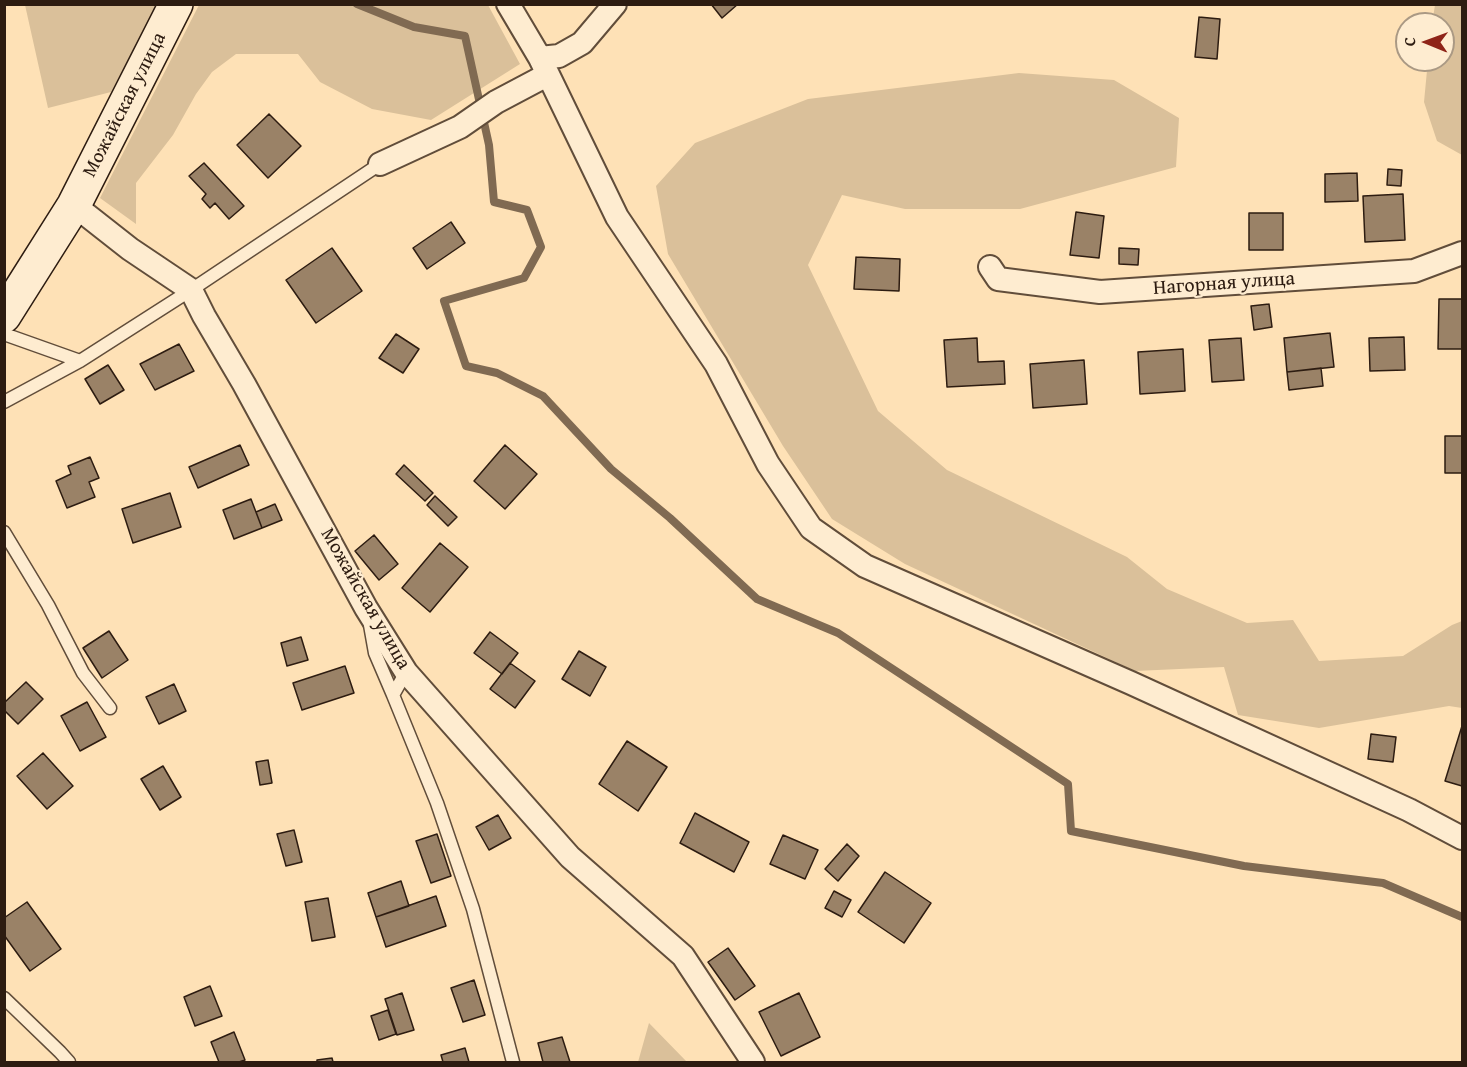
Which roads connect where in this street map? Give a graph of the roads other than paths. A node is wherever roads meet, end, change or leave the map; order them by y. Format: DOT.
graph roads {
  1 [pos="176,4"];
  2 [pos="508,4"];
  3 [pos="615,4"];
  4 [pos="544,66"];
  5 [pos="380,164"];
  6 [pos="74,205"];
  7 [pos="1462,254"];
  8 [pos="990,267"];
  9 [pos="191,290"];
  10 [pos="4,316"];
  11 [pos="4,334"];
  12 [pos="80,361"];
  13 [pos="4,402"];
  14 [pos="4,532"];
  15 [pos="366,608"];
  16 [pos="406,672"];
  17 [pos="393,695"];
  18 [pos="110,708"];
  19 [pos="1462,838"];
  20 [pos="4,998"];
  21 [pos="69,1062"];
  22 [pos="513,1062"];
  23 [pos="753,1062"];
  1 -- 6 [label="street, Можайская улица"];
  2 -- 4 [label="street"];
  3 -- 4 [label="street"];
  4 -- 5 [label="street"];
  4 -- 19 [label="street"];
  5 -- 9 [label="lane"];
  6 -- 9 [label="street, Можайская улица"];
  6 -- 10 [label="street, Можайская улица"];
  7 -- 8 [label="street, Нагорная улица"];
  9 -- 12 [label="lane"];
  9 -- 15 [label="street, Можайская улица"];
  11 -- 12 [label="lane"];
  12 -- 13 [label="lane"];
  14 -- 18 [label="lane"];
  15 -- 16 [label="street, Можайская улица"];
  15 -- 17 [label="lane"];
  16 -- 17 [label="lane"];
  16 -- 23 [label="street, Можайская улица"];
  17 -- 22 [label="lane"];
  20 -- 21 [label="lane"];
}
